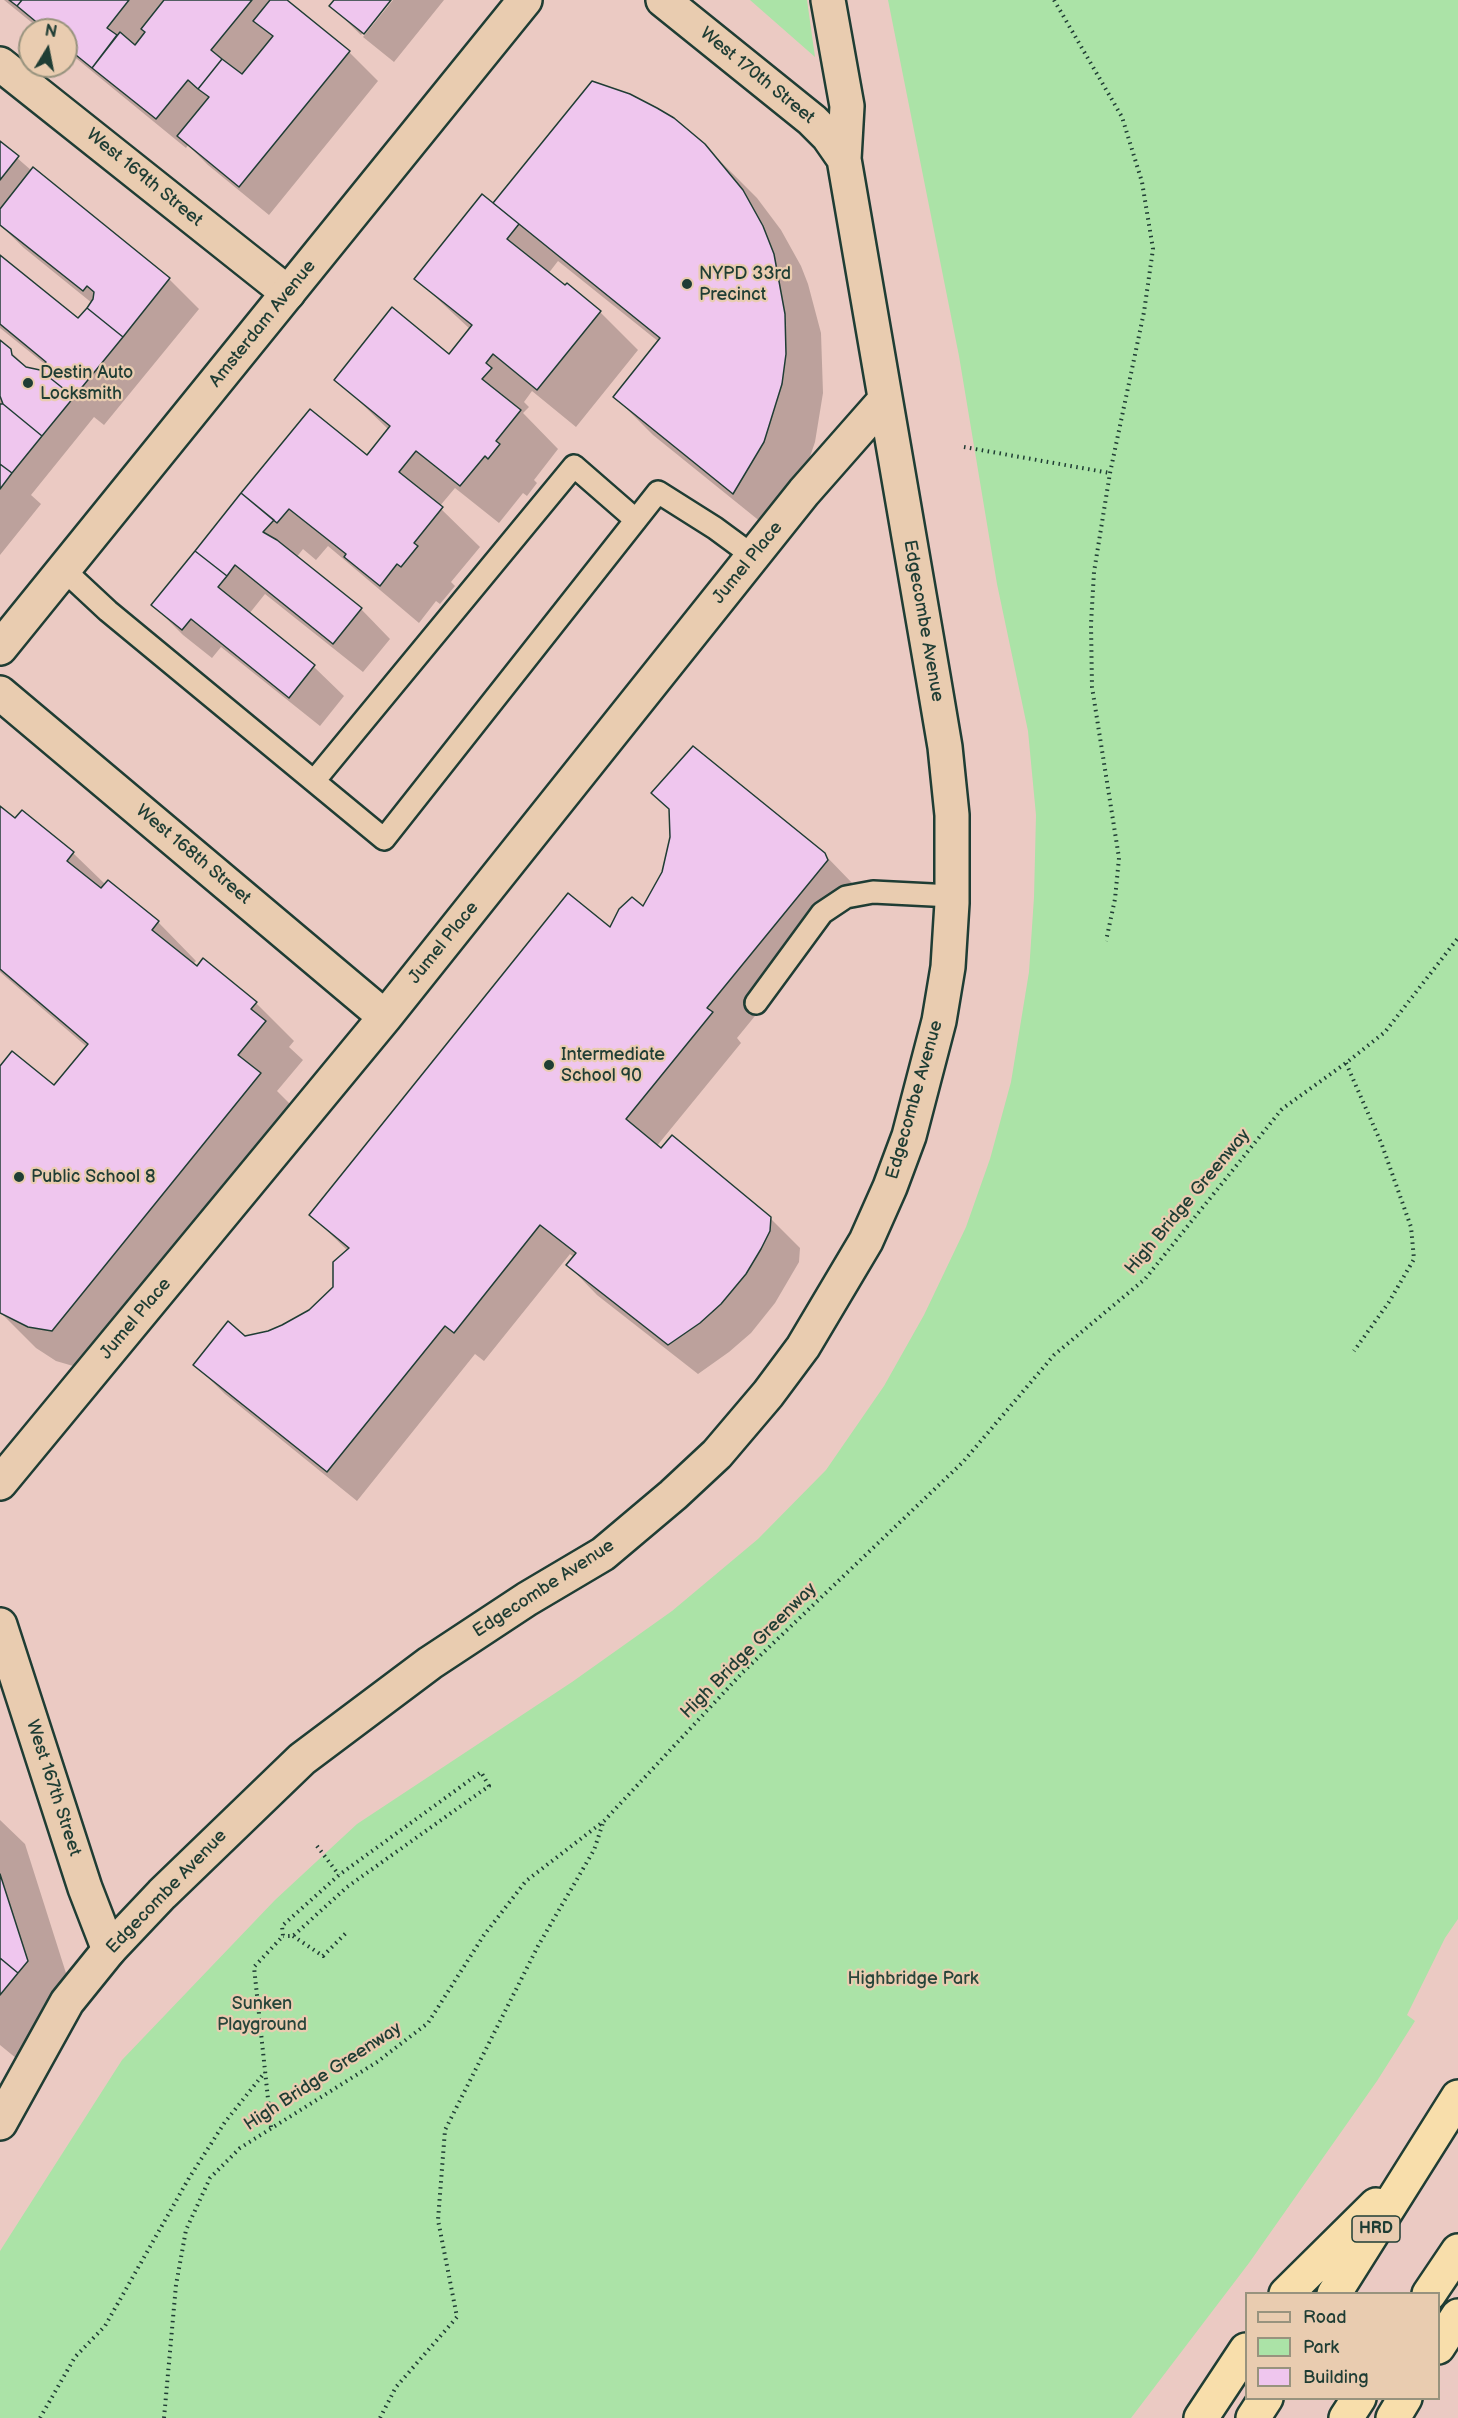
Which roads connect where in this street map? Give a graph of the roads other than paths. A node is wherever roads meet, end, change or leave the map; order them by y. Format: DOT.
graph roads {
  1 [pos="525,0"];
  2 [pos="663,0"];
  3 [pos="828,0"];
  4 [pos="0,64"];
  5 [pos="844,159"];
  6 [pos="288,293"];
  7 [pos="885,400"];
  8 [pos="636,520"];
  9 [pos="753,556"];
  10 [pos="64,570"];
  11 [pos="0,648"];
  12 [pos="0,693"];
  13 [pos="314,781"];
  14 [pos="952,896"];
  15 [pos="756,1003"];
  16 [pos="385,1017"];
  17 [pos="0,1483"];
  18 [pos="0,1624"];
  19 [pos="109,1950"];
  20 [pos="1458,2097"];
  21 [pos="2,2113"];
  22 [pos="1418,2163"];
  23 [pos="1458,2251"];
  24 [pos="1288,2292"];
  25 [pos="1335,2292"];
  26 [pos="1430,2292"];
  27 [pos="1458,2316"];
  28 [pos="1440,2344"];
  29 [pos="1245,2352"];
  30 [pos="1265,2400"];
  31 [pos="1358,2400"];
  32 [pos="1404,2400"];
  33 [pos="1201,2418"];
  34 [pos="1253,2418"];
  35 [pos="1346,2418"];
  36 [pos="1393,2418"];
  1 -- 6 [label="street, Amsterdam Avenue"];
  2 -- 5 [label="street, West 170th Street"];
  3 -- 5 [label="street, Edgecombe Avenue"];
  4 -- 6 [label="street, West 169th Street"];
  5 -- 7 [label="street, Edgecombe Avenue"];
  6 -- 10 [label="street, Amsterdam Avenue"];
  7 -- 9 [label="street, Jumel Place"];
  7 -- 14 [label="street, Edgecombe Avenue"];
  8 -- 9 [label="lane"];
  8 -- 13 [label="lane"];
  8 -- 13 [label="lane"];
  9 -- 16 [label="street, Jumel Place"];
  10 -- 11 [label="street, Amsterdam Avenue"];
  10 -- 13 [label="lane"];
  12 -- 16 [label="street, West 168th Street"];
  14 -- 15 [label="lane"];
  14 -- 19 [label="street, Edgecombe Avenue"];
  16 -- 17 [label="street, Jumel Place"];
  18 -- 19 [label="street, West 167th Street"];
  19 -- 21 [label="street, Edgecombe Avenue"];
  20 -- 22 [label="highway, HRD"];
  22 -- 24 [label="highway"];
  22 -- 25 [label="highway, HRD"];
  23 -- 26 [label="highway"];
  27 -- 28 [label="highway"];
  29 -- 33 [label="highway"];
  30 -- 34 [label="highway"];
  31 -- 35 [label="highway"];
  32 -- 36 [label="highway"];
}
